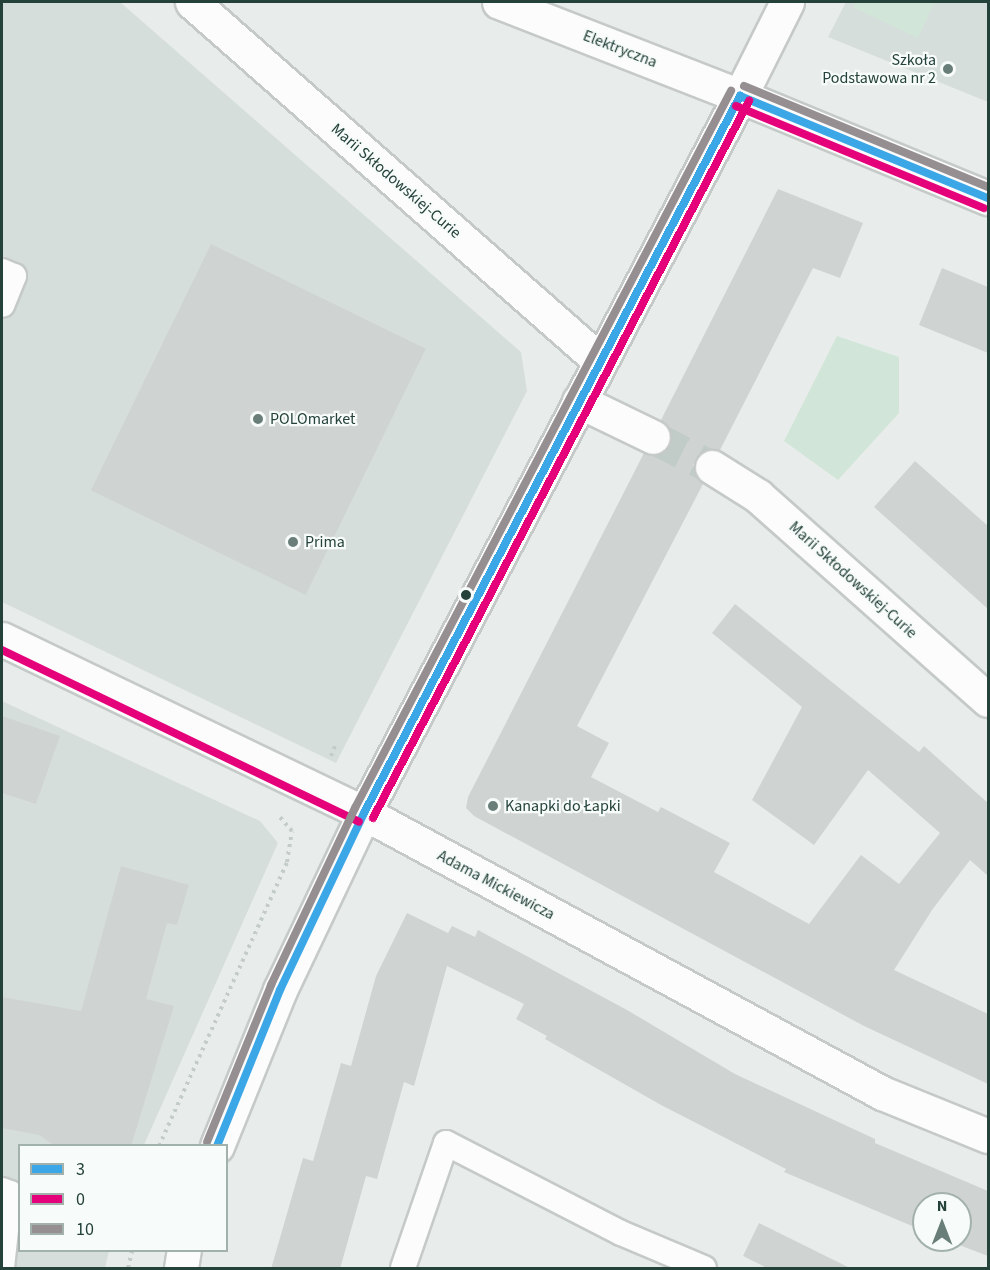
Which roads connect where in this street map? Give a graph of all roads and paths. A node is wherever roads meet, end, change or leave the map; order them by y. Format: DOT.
graph roads {
  1 [pos="192,2"];
  2 [pos="499,2"];
  3 [pos="787,2"];
  4 [pos="740,96"];
  5 [pos="988,198"];
  6 [pos="2,271"];
  7 [pos="2,305"];
  8 [pos="600,361"];
  9 [pos="579,401"];
  10 [pos="652,437"];
  11 [pos="712,467"];
  12 [pos="2,639"];
  13 [pos="988,700"];
  14 [pos="364,813"];
  15 [pos="279,816"];
  16 [pos="988,1136"];
  17 [pos="160,1144"];
  18 [pos="218,1144"];
  19 [pos="10,1193"];
  20 [pos="132,1252"];
  21 [pos="184,1252"];
  22 [pos="2,1269"];
  23 [pos="128,1269"];
  24 [pos="181,1269"];
  25 [pos="403,1269"];
  26 [pos="704,1269"];
  1 -- 8 [label="street, Marii Skłodowskiej-Curie"];
  2 -- 4 [label="street, Elektryczna"];
  3 -- 4 [label="street"];
  4 -- 5 [label="street, Elektryczna"];
  4 -- 8 [label="street"];
  6 -- 7 [label="lane"];
  8 -- 9 [label="street"];
  9 -- 10 [label="street"];
  9 -- 14 [label="street"];
  11 -- 13 [label="street, Marii Skłodowskiej-Curie"];
  12 -- 14 [label="street, Adama Mickiewicza"];
  14 -- 16 [label="street, Adama Mickiewicza"];
  14 -- 18 [label="street"];
  15 -- 17 [label="path"];
  19 -- 22 [label="lane"];
  20 -- 23 [label="path"];
  21 -- 24 [label="street"];
  25 -- 26 [label="lane"];
}
